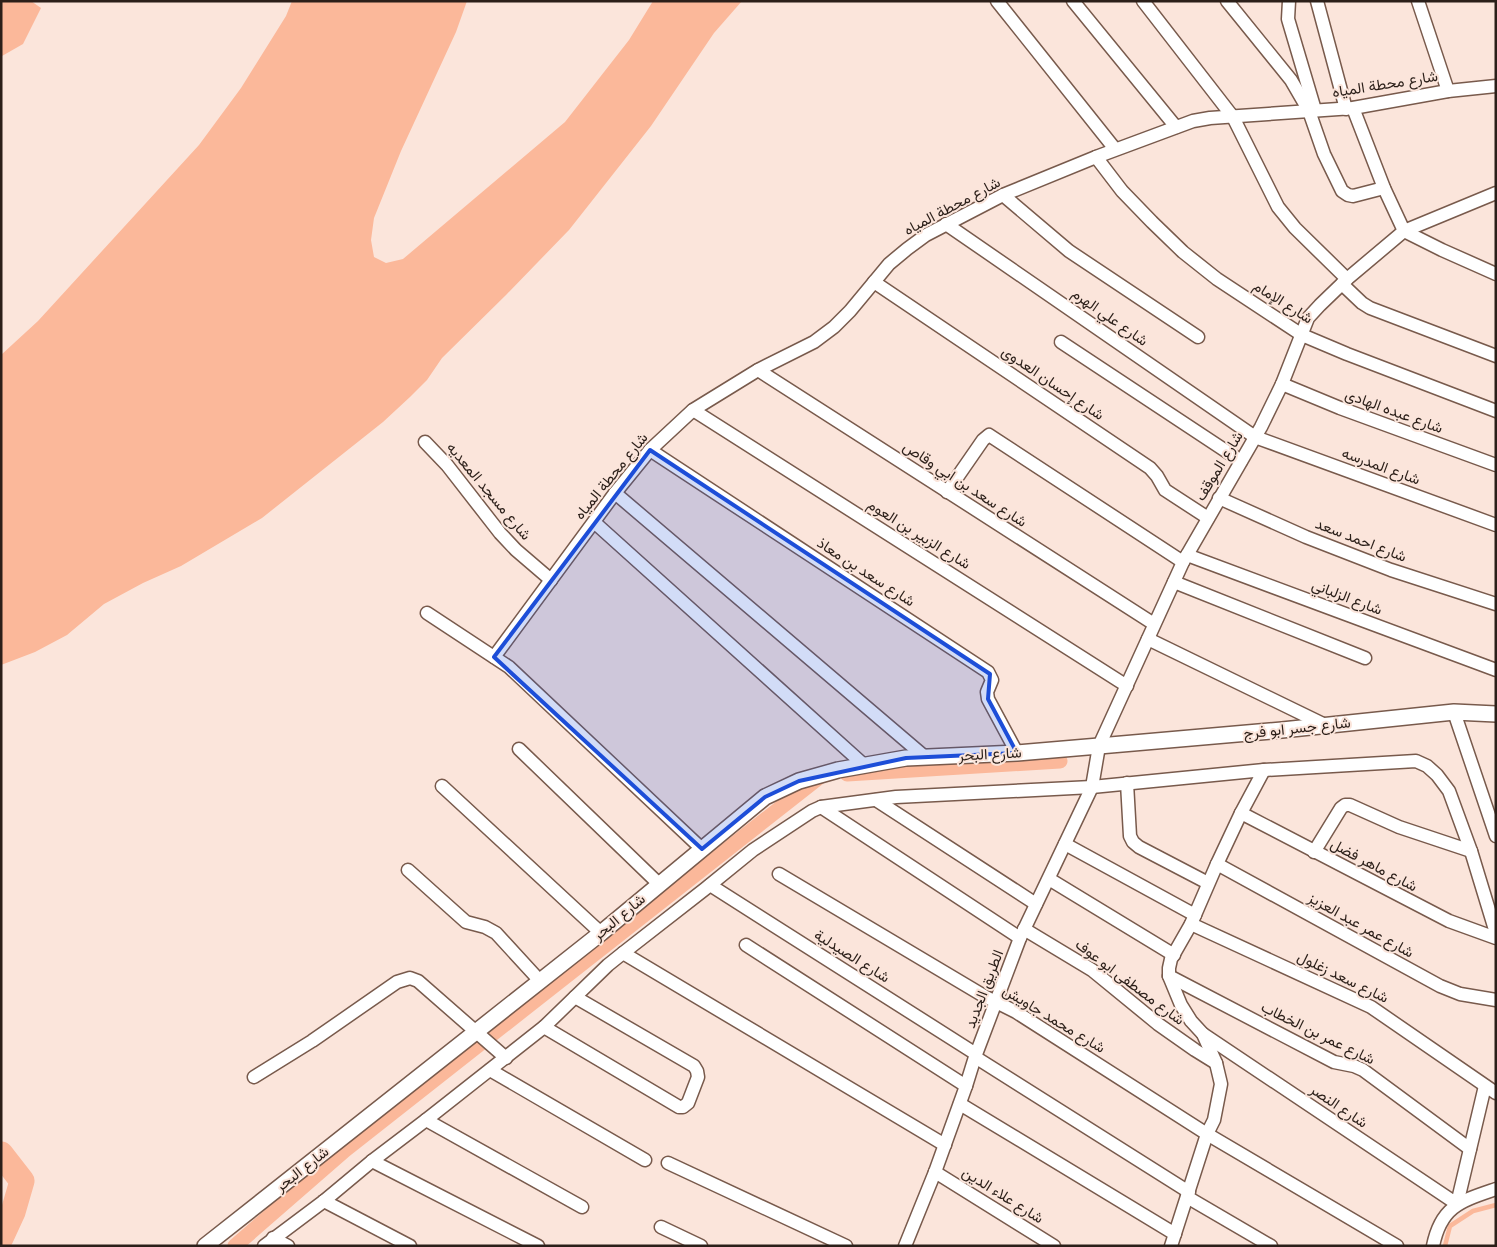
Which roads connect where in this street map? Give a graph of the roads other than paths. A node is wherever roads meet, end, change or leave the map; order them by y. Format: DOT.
graph roads {
  1 [pos="997,1"];
  2 [pos="1073,1"];
  3 [pos="1143,1"];
  4 [pos="1227,1"];
  5 [pos="1289,1"];
  6 [pos="1317,1"];
  7 [pos="1418,1"];
  8 [pos="1496,86"];
  9 [pos="1448,91"];
  10 [pos="1350,108"];
  11 [pos="1312,110"];
  12 [pos="1233,117"];
  13 [pos="1176,127"];
  14 [pos="1115,150"];
  15 [pos="1096,157"];
  16 [pos="1384,188"];
  17 [pos="1496,193"];
  18 [pos="1003,196"];
  19 [pos="946,224"];
  20 [pos="1404,231"];
  21 [pos="1496,274"];
  22 [pos="1344,281"];
  23 [pos="874,282"];
  24 [pos="1302,334"];
  25 [pos="1198,338"];
  26 [pos="1061,342"];
  27 [pos="1496,356"];
  28 [pos="758,370"];
  29 [pos="1282,384"];
  30 [pos="693,410"];
  31 [pos="1496,411"];
  32 [pos="1255,437"];
  33 [pos="425,442"];
  34 [pos="650,450"];
  35 [pos="1240,461"];
  36 [pos="1496,465"];
  37 [pos="947,492"];
  38 [pos="615,493"];
  39 [pos="1219,498"];
  40 [pos="1208,518"];
  41 [pos="594,522"];
  42 [pos="1496,525"];
  43 [pos="1185,558"];
  44 [pos="551,580"];
  45 [pos="1174,582"];
  46 [pos="1496,604"];
  47 [pos="427,613"];
  48 [pos="1154,624"];
  49 [pos="1148,639"];
  50 [pos="494,657"];
  51 [pos="1365,658"];
  52 [pos="1496,670"];
  53 [pos="1127,686"];
  54 [pos="1454,712"];
  55 [pos="1496,714"];
  56 [pos="1325,725"];
  57 [pos="1099,746"];
  58 [pos="519,749"];
  59 [pos="1017,753"];
  60 [pos="925,757"];
  61 [pos="864,765"];
  62 [pos="1264,770"];
  63 [pos="1127,783"];
  64 [pos="442,786"];
  65 [pos="1092,787"];
  66 [pos="876,800"];
  67 [pos="821,807"];
  68 [pos="1240,813"];
  69 [pos="1496,836"];
  70 [pos="1065,844"];
  71 [pos="702,849"];
  72 [pos="1471,851"];
  73 [pos="1314,852"];
  74 [pos="1216,864"];
  75 [pos="408,870"];
  76 [pos="779,874"];
  77 [pos="1049,879"];
  78 [pos="1208,883"];
  79 [pos="659,884"];
  80 [pos="710,885"];
  81 [pos="1036,904"];
  82 [pos="1193,920"];
  83 [pos="601,933"];
  84 [pos="1496,933"];
  85 [pos="1022,934"];
  86 [pos="1496,938"];
  87 [pos="746,946"];
  88 [pos="623,953"];
  89 [pos="1174,955"];
  90 [pos="1169,976"];
  91 [pos="540,981"];
  92 [pos="575,997"];
  93 [pos="1496,1000"];
  94 [pos="996,1002"];
  95 [pos="544,1027"];
  96 [pos="476,1032"];
  97 [pos="1203,1034"];
  98 [pos="976,1055"];
  99 [pos="506,1058"];
  100 [pos="1216,1063"];
  101 [pos="490,1070"];
  102 [pos="254,1077"];
  103 [pos="966,1086"];
  104 [pos="1491,1090"];
  105 [pos="960,1104"];
  106 [pos="426,1120"];
  107 [pos="1207,1134"];
  108 [pos="944,1145"];
  109 [pos="1470,1149"];
  110 [pos="644,1160"];
  111 [pos="372,1161"];
  112 [pos="668,1163"];
  113 [pos="934,1172"];
  114 [pos="1496,1188"];
  115 [pos="1188,1195"];
  116 [pos="324,1201"];
  117 [pos="1457,1204"];
  118 [pos="582,1207"];
  119 [pos="661,1227"];
  120 [pos="1173,1240"];
  121 [pos="268,1242"];
  122 [pos="205,1246"];
  123 [pos="288,1246"];
  124 [pos="410,1246"];
  125 [pos="538,1246"];
  126 [pos="701,1246"];
  127 [pos="846,1246"];
  128 [pos="904,1246"];
  129 [pos="1054,1246"];
  130 [pos="1185,1246"];
  131 [pos="1271,1246"];
  132 [pos="1397,1246"];
  133 [pos="1433,1246"];
  1 -- 14 [label="street"];
  2 -- 13 [label="street"];
  3 -- 12 [label="street"];
  4 -- 11 [label="street"];
  5 -- 11 [label="street"];
  6 -- 10 [label="street"];
  7 -- 9 [label="street"];
  8 -- 9 [label="street, شارع محطة المياه"];
  9 -- 10 [label="street, شارع محطة المياه"];
  10 -- 11 [label="street, شارع محطة المياه"];
  10 -- 16 [label="street"];
  11 -- 12 [label="street, شارع محطة المياه"];
  11 -- 16 [label="street"];
  12 -- 13 [label="street, شارع محطة المياه"];
  12 -- 22 [label="street"];
  13 -- 14 [label="street, شارع محطة المياه"];
  14 -- 15 [label="street, شارع محطة المياه"];
  15 -- 18 [label="street, شارع محطة المياه"];
  15 -- 24 [label="street, شارع الإمام"];
  16 -- 20 [label="street"];
  17 -- 20 [label="street, شارع الموقف"];
  18 -- 19 [label="street, شارع محطة المياه"];
  18 -- 25 [label="street"];
  19 -- 23 [label="street, شارع محطة المياه"];
  19 -- 32 [label="street, شارع علي الهرم"];
  20 -- 21 [label="street"];
  20 -- 22 [label="street, شارع الموقف"];
  22 -- 24 [label="street, شارع الموقف"];
  22 -- 27 [label="street"];
  23 -- 28 [label="street, شارع محطة المياه"];
  23 -- 40 [label="street, شارع إحسان العدوى"];
  24 -- 29 [label="street, شارع الموقف"];
  24 -- 31 [label="street, شارع الإمام"];
  26 -- 35 [label="street"];
  28 -- 30 [label="street, شارع محطة المياه"];
  28 -- 37 [label="street, شارع سعد بن ابي وقاص"];
  29 -- 32 [label="street, شارع الموقف"];
  29 -- 36 [label="street, شارع عبده الهادى"];
  30 -- 34 [label="street, شارع محطة المياه"];
  30 -- 53 [label="street, شارع الزبير بن العوم"];
  32 -- 35 [label="street, شارع الموقف"];
  32 -- 42 [label="street, شارع المدرسه"];
  33 -- 44 [label="street, شارع مسجد المعديه"];
  34 -- 38 [label="street, شارع محطة المياه"];
  34 -- 59 [label="street, شارع سعد بن معاذ"];
  35 -- 39 [label="street, شارع الموقف"];
  37 -- 43 [label="street, شارع الزلباني"];
  37 -- 48 [label="street, شارع سعد بن ابي وقاص"];
  38 -- 41 [label="street, شارع محطة المياه"];
  38 -- 60 [label="street"];
  39 -- 40 [label="street, شارع الموقف"];
  39 -- 46 [label="street, شارع احمد سعد"];
  40 -- 43 [label="street, شارع الموقف"];
  41 -- 44 [label="street, شارع محطة المياه"];
  41 -- 61 [label="street"];
  43 -- 45 [label="street, شارع الموقف"];
  43 -- 52 [label="street, شارع الزلباني"];
  44 -- 50 [label="street, شارع محطة المياه"];
  45 -- 48 [label="street, شارع الموقف"];
  45 -- 51 [label="street"];
  47 -- 50 [label="street"];
  48 -- 49 [label="street, شارع الموقف"];
  49 -- 53 [label="street, شارع الموقف"];
  49 -- 56 [label="street"];
  50 -- 71 [label="street"];
  53 -- 57 [label="street, شارع الموقف"];
  54 -- 55 [label="street, شارع جسر ابو فرج"];
  54 -- 56 [label="street, شارع جسر ابو فرج"];
  54 -- 69 [label="street"];
  56 -- 57 [label="street, شارع جسر ابو فرج"];
  57 -- 59 [label="street, شارع البحر"];
  57 -- 65 [label="street, الطريق الجديد"];
  58 -- 79 [label="street"];
  59 -- 60 [label="street, شارع البحر"];
  60 -- 61 [label="street, شارع البحر"];
  61 -- 71 [label="street, شارع البحر"];
  62 -- 63 [label="street"];
  62 -- 68 [label="street"];
  62 -- 72 [label="street"];
  63 -- 65 [label="street"];
  63 -- 78 [label="street"];
  64 -- 83 [label="street"];
  65 -- 66 [label="street"];
  65 -- 70 [label="street, الطريق الجديد"];
  66 -- 67 [label="street"];
  66 -- 81 [label="street"];
  67 -- 80 [label="street"];
  67 -- 85 [label="street, شارع مصطفى ابو عوف"];
  68 -- 73 [label="street, شارع ماهر فضل"];
  68 -- 74 [label="street"];
  70 -- 77 [label="street, الطريق الجديد"];
  70 -- 82 [label="street, شارع سعد زغلول"];
  71 -- 79 [label="street, شارع البحر"];
  72 -- 73 [label="street"];
  72 -- 84 [label="street"];
  73 -- 86 [label="street, شارع ماهر فضل"];
  74 -- 78 [label="street"];
  74 -- 93 [label="street, شارع عمر عبد العزيز"];
  75 -- 91 [label="street"];
  76 -- 94 [label="street, شارع محمد جاويش"];
  77 -- 81 [label="street, الطريق الجديد"];
  77 -- 89 [label="street"];
  78 -- 82 [label="street"];
  79 -- 83 [label="street, شارع البحر"];
  80 -- 88 [label="street"];
  80 -- 98 [label="street, شارع الصيدلية"];
  81 -- 85 [label="street, الطريق الجديد"];
  82 -- 89 [label="street"];
  82 -- 104 [label="street, شارع سعد زغلول"];
  83 -- 91 [label="street, شارع البحر"];
  85 -- 94 [label="street, الطريق الجديد"];
  85 -- 100 [label="street, شارع مصطفى ابو عوف"];
  87 -- 103 [label="street"];
  88 -- 92 [label="street"];
  88 -- 108 [label="street"];
  89 -- 90 [label="street"];
  90 -- 97 [label="street"];
  90 -- 109 [label="street, شارع عمر بن الخطاب"];
  91 -- 96 [label="street, شارع البحر"];
  92 -- 95 [label="street"];
  92 -- 95 [label="street"];
  94 -- 98 [label="street, الطريق الجديد"];
  94 -- 107 [label="street, شارع محمد جاويش"];
  95 -- 99 [label="street"];
  96 -- 99 [label="street"];
  96 -- 102 [label="street"];
  96 -- 122 [label="street, شارع البحر"];
  97 -- 100 [label="street"];
  97 -- 117 [label="street, شارع النصر"];
  98 -- 103 [label="street, الطريق الجديد"];
  98 -- 115 [label="street, شارع الصيدلية"];
  99 -- 101 [label="street"];
  100 -- 107 [label="street"];
  101 -- 106 [label="street"];
  101 -- 110 [label="street"];
  103 -- 105 [label="street, الطريق الجديد"];
  104 -- 109 [label="street"];
  105 -- 108 [label="street, الطريق الجديد"];
  105 -- 120 [label="street"];
  106 -- 111 [label="street"];
  106 -- 118 [label="street"];
  107 -- 115 [label="street"];
  107 -- 132 [label="street, شارع محمد جاويش"];
  108 -- 113 [label="street, الطريق الجديد"];
  109 -- 117 [label="street"];
  111 -- 116 [label="street"];
  111 -- 125 [label="street"];
  112 -- 127 [label="street"];
  113 -- 128 [label="street, الطريق الجديد"];
  113 -- 129 [label="street, شارع علاء الدين"];
  114 -- 117 [label="street"];
  115 -- 120 [label="street"];
  115 -- 131 [label="street, شارع الصيدلية"];
  116 -- 121 [label="street"];
  116 -- 124 [label="street"];
  117 -- 133 [label="street"];
  119 -- 126 [label="street"];
  120 -- 130 [label="street"];
  121 -- 123 [label="street"];
}
